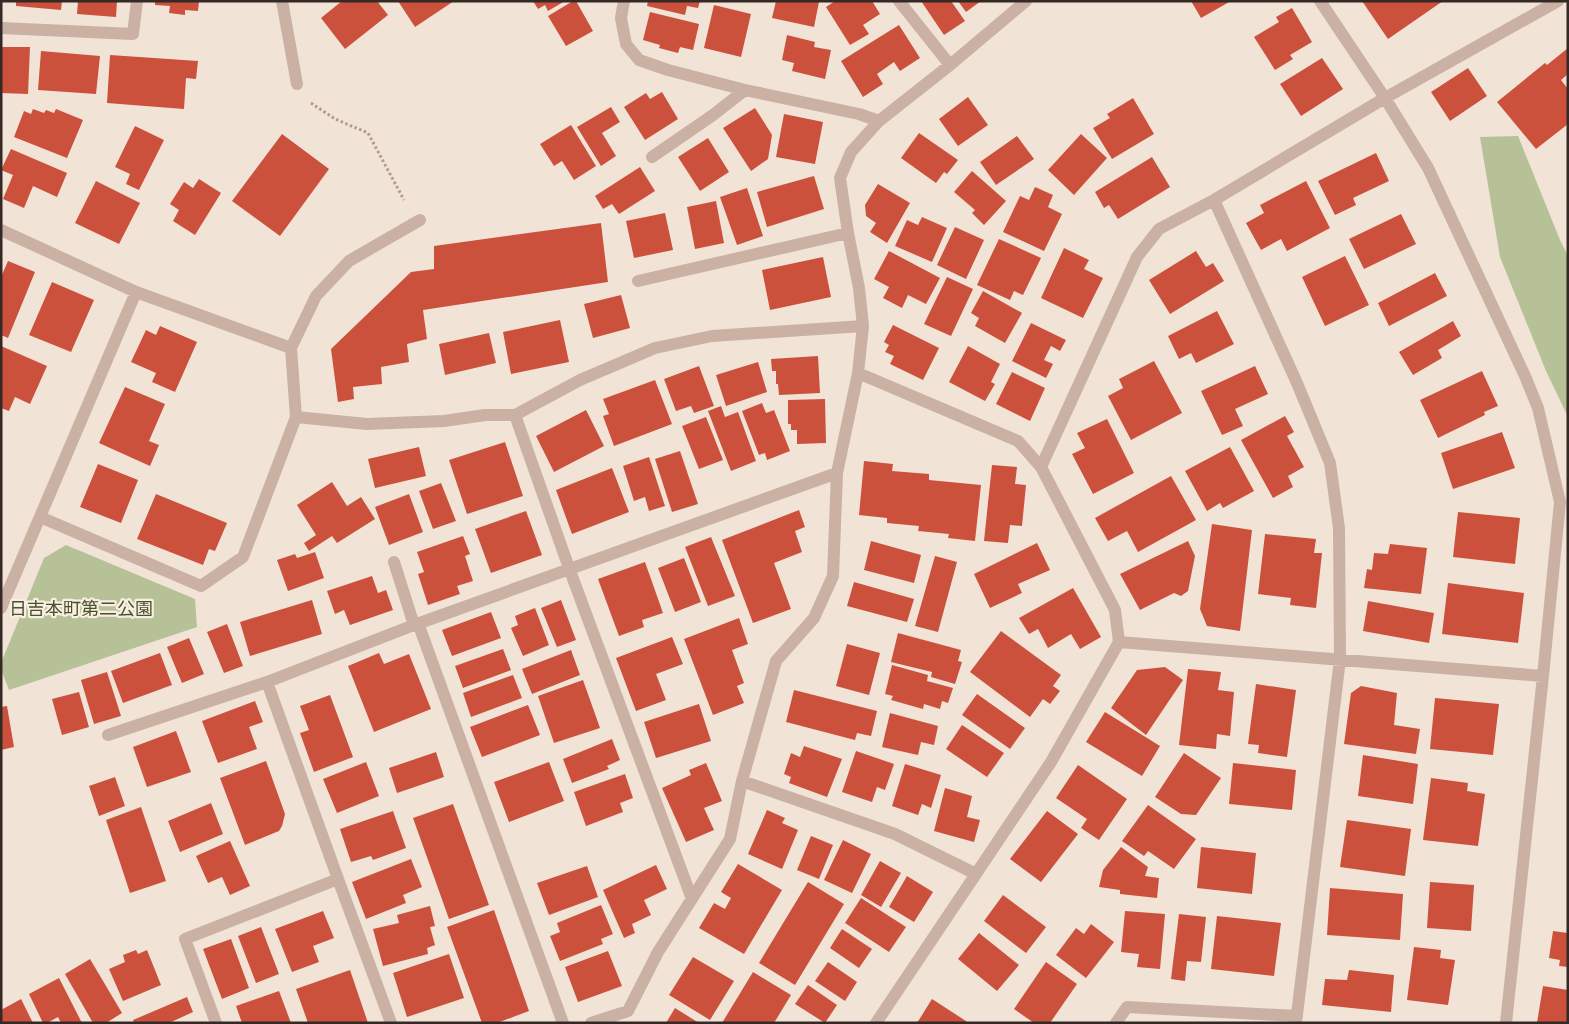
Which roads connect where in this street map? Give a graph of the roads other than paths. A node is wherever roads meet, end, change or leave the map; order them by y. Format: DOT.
graph roads {
  1 [pos="137,1"];
  2 [pos="282,1"];
  3 [pos="624,1"];
  4 [pos="899,1"];
  5 [pos="1320,1"];
  6 [pos="1558,1"];
  7 [pos="1023,2"];
  8 [pos="1,28"];
  9 [pos="950,64"];
  10 [pos="297,84"];
  11 [pos="744,90"];
  12 [pos="1385,98"];
  13 [pos="879,121"];
  14 [pos="652,157"];
  15 [pos="1214,200"];
  16 [pos="418,222"];
  17 [pos="1,230"];
  18 [pos="848,234"];
  19 [pos="638,281"];
  20 [pos="136,292"];
  21 [pos="864,326"];
  22 [pos="291,348"];
  23 [pos="858,373"];
  24 [pos="515,415"];
  25 [pos="296,417"];
  26 [pos="1042,467"];
  27 [pos="837,473"];
  28 [pos="40,517"];
  29 [pos="1568,549"];
  30 [pos="1555,556"];
  31 [pos="394,562"];
  32 [pos="569,568"];
  33 [pos="1,608"];
  34 [pos="416,624"];
  35 [pos="1119,642"];
  36 [pos="1340,659"];
  37 [pos="1543,676"];
  38 [pos="267,682"];
  39 [pos="108,735"];
  40 [pos="742,781"];
  41 [pos="976,874"];
  42 [pos="338,879"];
  43 [pos="692,899"];
  44 [pos="628,1011"];
  45 [pos="1296,1019"];
  46 [pos="216,1023"];
  47 [pos="391,1023"];
  48 [pos="563,1023"];
  49 [pos="591,1023"];
  50 [pos="634,1023"];
  51 [pos="876,1023"];
  52 [pos="1116,1023"];
  53 [pos="1506,1023"];
  1 -- 8 [label="street"];
  2 -- 10 [label="street"];
  3 -- 11 [label="street"];
  4 -- 9 [label="street"];
  5 -- 12 [label="street"];
  6 -- 12 [label="street"];
  7 -- 9 [label="street"];
  9 -- 13 [label="street"];
  11 -- 13 [label="street"];
  11 -- 14 [label="street"];
  12 -- 15 [label="street"];
  12 -- 30 [label="street"];
  13 -- 18 [label="street"];
  15 -- 26 [label="street"];
  15 -- 36 [label="street"];
  16 -- 22 [label="street"];
  17 -- 20 [label="street"];
  18 -- 19 [label="street"];
  18 -- 21 [label="street"];
  20 -- 22 [label="street"];
  20 -- 28 [label="street"];
  21 -- 23 [label="street"];
  21 -- 24 [label="street"];
  22 -- 25 [label="street"];
  23 -- 26 [label="street"];
  23 -- 27 [label="street"];
  24 -- 25 [label="street"];
  24 -- 32 [label="street"];
  25 -- 28 [label="street"];
  26 -- 35 [label="street"];
  27 -- 32 [label="street"];
  27 -- 40 [label="street"];
  28 -- 33 [label="street"];
  29 -- 30 [label="street"];
  30 -- 37 [label="street"];
  31 -- 34 [label="street"];
  32 -- 34 [label="street"];
  32 -- 43 [label="street"];
  34 -- 38 [label="street"];
  34 -- 48 [label="street"];
  35 -- 36 [label="street"];
  35 -- 41 [label="street"];
  36 -- 37 [label="street"];
  36 -- 45 [label="street"];
  37 -- 53 [label="street"];
  38 -- 39 [label="street"];
  38 -- 42 [label="street"];
  40 -- 41 [label="street"];
  40 -- 43 [label="street"];
  41 -- 51 [label="street"];
  42 -- 46 [label="street"];
  42 -- 47 [label="street"];
  43 -- 44 [label="street"];
  44 -- 49 [label="street"];
  44 -- 50 [label="street"];
  45 -- 52 [label="street"];
}
